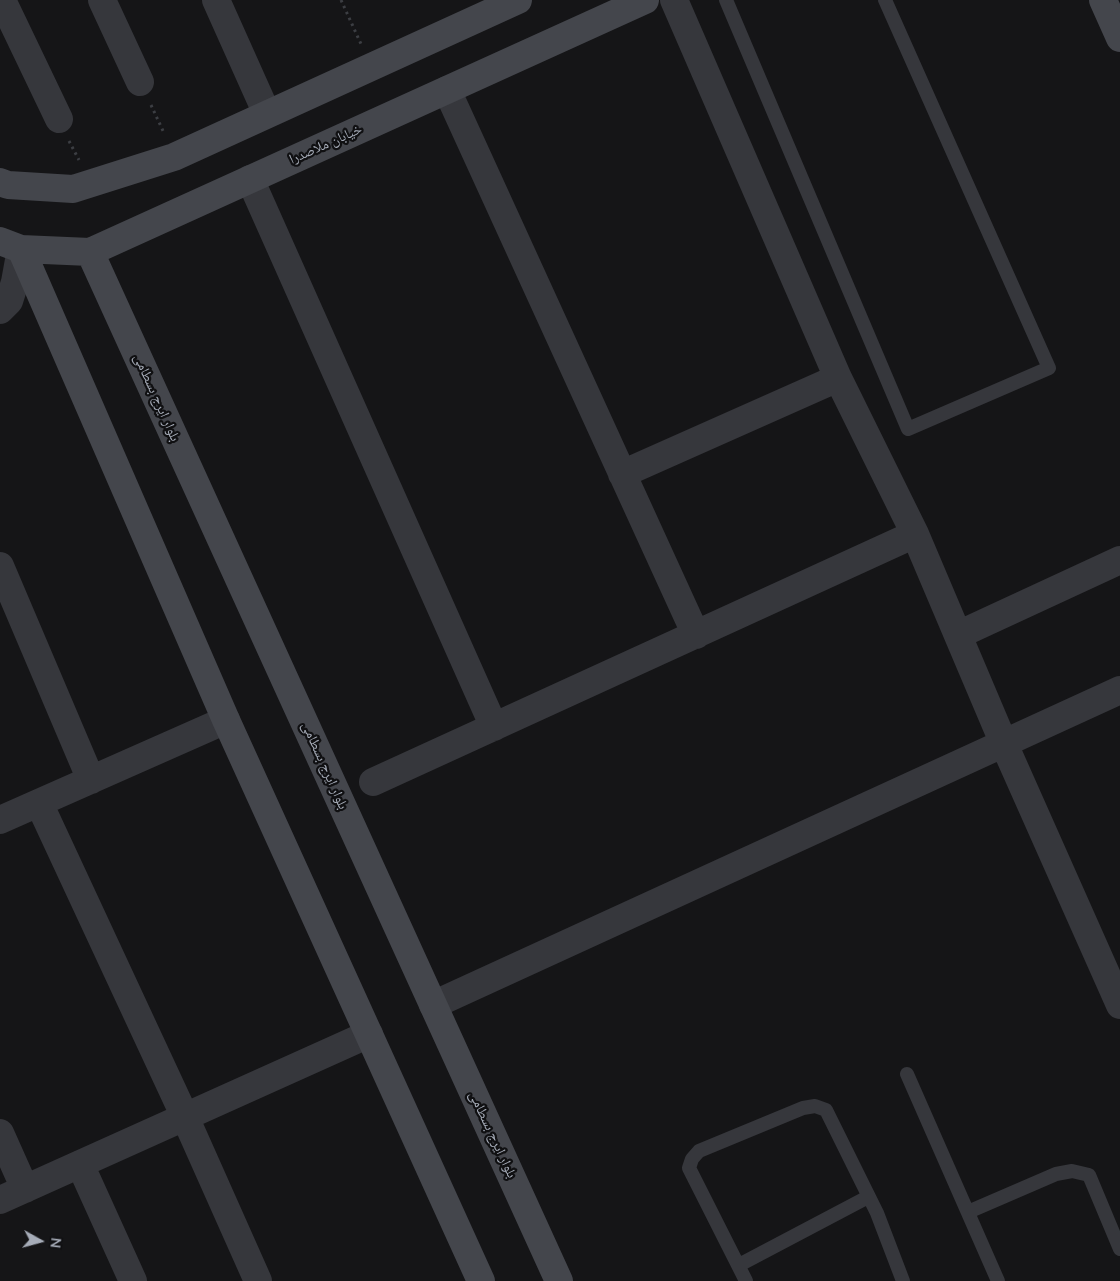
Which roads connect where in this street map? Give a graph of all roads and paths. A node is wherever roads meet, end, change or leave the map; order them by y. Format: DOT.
graph roads {
  1 [pos="2,0"];
  2 [pos="102,0"];
  3 [pos="216,0"];
  4 [pos="341,0"];
  5 [pos="518,0"];
  6 [pos="645,0"];
  7 [pos="674,0"];
  8 [pos="726,0"];
  9 [pos="885,0"];
  10 [pos="1103,0"];
  11 [pos="485,6"];
  12 [pos="1120,38"];
  13 [pos="372,67"];
  14 [pos="140,82"];
  15 [pos="446,90"];
  16 [pos="267,114"];
  17 [pos="59,119"];
  18 [pos="174,156"];
  19 [pos="250,179"];
  20 [pos="0,182"];
  21 [pos="90,184"];
  22 [pos="11,245"];
  23 [pos="90,252"];
  24 [pos="0,310"];
  25 [pos="838,378"];
  26 [pos="622,474"];
  27 [pos="915,534"];
  28 [pos="1120,560"];
  29 [pos="0,566"];
  30 [pos="696,635"];
  31 [pos="958,635"];
  32 [pos="1120,690"];
  33 [pos="226,720"];
  34 [pos="494,727"];
  35 [pos="1004,744"];
  36 [pos="91,780"];
  37 [pos="373,782"];
  38 [pos="39,803"];
  39 [pos="0,820"];
  40 [pos="433,1005"];
  41 [pos="1120,1005"];
  42 [pos="369,1034"];
  43 [pos="907,1074"];
  44 [pos="185,1117"];
  45 [pos="0,1133"];
  46 [pos="80,1164"];
  47 [pos="25,1189"];
  48 [pos="868,1197"];
  49 [pos="0,1200"];
  50 [pos="968,1212"];
  51 [pos="1120,1249"];
  52 [pos="738,1265"];
  53 [pos="133,1281"];
  54 [pos="258,1281"];
  55 [pos="481,1281"];
  56 [pos="559,1281"];
  57 [pos="746,1281"];
  58 [pos="903,1281"];
  59 [pos="998,1281"];
  1 -- 17 [label="street"];
  2 -- 14 [label="street"];
  3 -- 16 [label="street"];
  4 -- 13 [label="path"];
  5 -- 11 [label="street"];
  6 -- 15 [label="street, خیابان ملاصدرا"];
  7 -- 25 [label="street"];
  8 -- 9 [label="lane"];
  10 -- 12 [label="street"];
  11 -- 13 [label="street"];
  13 -- 16 [label="street"];
  14 -- 18 [label="path"];
  15 -- 19 [label="street, خیابان ملاصدرا"];
  15 -- 26 [label="street"];
  16 -- 18 [label="street"];
  17 -- 21 [label="path"];
  18 -- 21 [label="street"];
  19 -- 23 [label="street, خیابان ملاصدرا"];
  19 -- 34 [label="street"];
  20 -- 21 [label="street"];
  22 -- 23 [label="street, خیابان ملاصدرا"];
  22 -- 24 [label="street"];
  22 -- 33 [label="street"];
  23 -- 40 [label="street, بلوار ایرج بسطامی"];
  25 -- 26 [label="street"];
  25 -- 27 [label="street"];
  26 -- 30 [label="street"];
  27 -- 30 [label="street"];
  27 -- 31 [label="street"];
  28 -- 31 [label="street"];
  29 -- 36 [label="street"];
  30 -- 34 [label="street"];
  31 -- 35 [label="street"];
  32 -- 35 [label="street"];
  33 -- 36 [label="street"];
  33 -- 42 [label="street"];
  34 -- 37 [label="street"];
  35 -- 40 [label="street"];
  35 -- 41 [label="street"];
  36 -- 38 [label="street"];
  38 -- 39 [label="street"];
  38 -- 44 [label="street"];
  40 -- 56 [label="street, بلوار ایرج بسطامی"];
  42 -- 44 [label="street"];
  42 -- 55 [label="street"];
  43 -- 50 [label="lane"];
  44 -- 46 [label="street"];
  44 -- 54 [label="street"];
  45 -- 47 [label="street"];
  46 -- 47 [label="street"];
  46 -- 53 [label="street"];
  47 -- 49 [label="street"];
  48 -- 52 [label="lane"];
  48 -- 52 [label="lane"];
  48 -- 58 [label="lane"];
  50 -- 51 [label="lane"];
  50 -- 59 [label="lane"];
  52 -- 57 [label="lane"];
}
